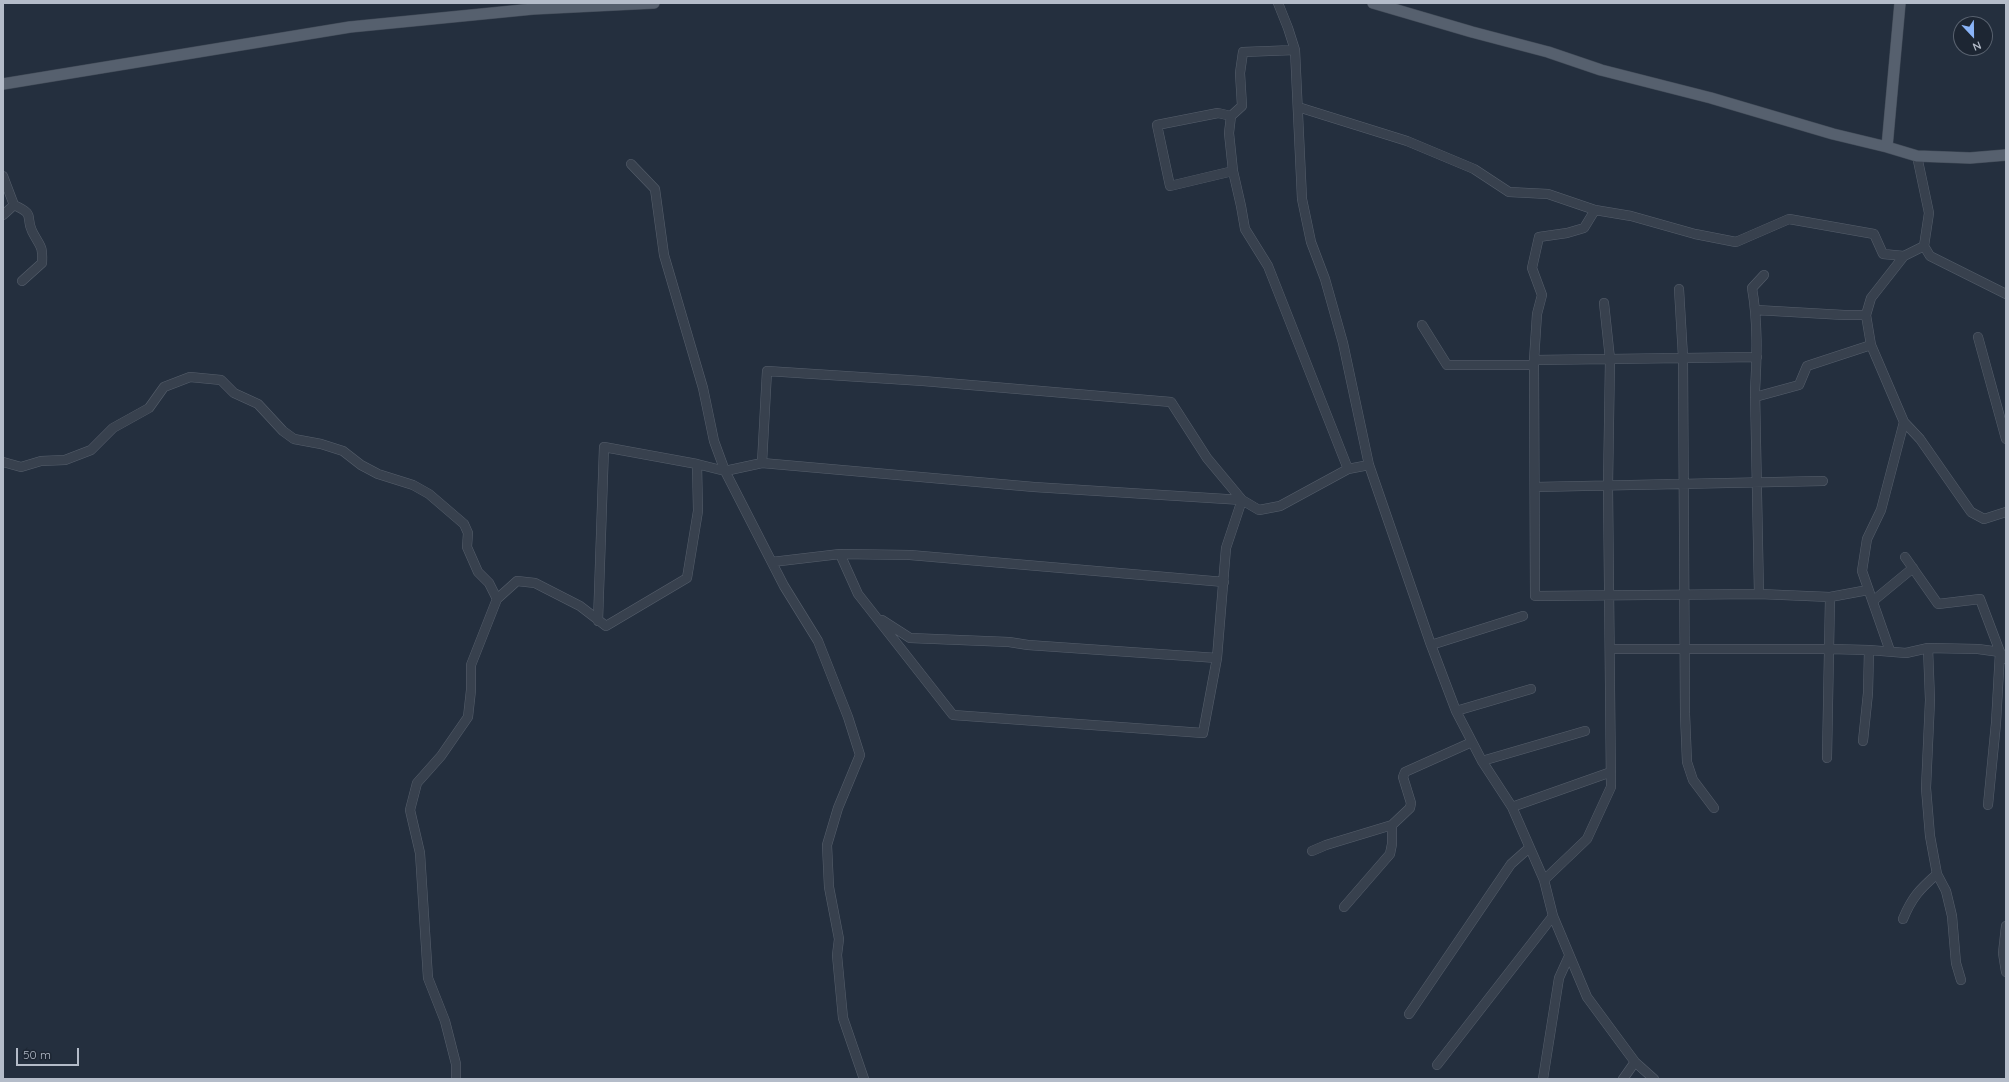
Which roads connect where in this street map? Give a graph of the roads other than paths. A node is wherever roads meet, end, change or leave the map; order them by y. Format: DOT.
graph roads {
  1 [pos="654,3"];
  2 [pos="1278,3"];
  3 [pos="1373,3"];
  4 [pos="1900,3"];
  5 [pos="1295,50"];
  6 [pos="3,84"];
  7 [pos="1298,107"];
  8 [pos="1231,116"];
  9 [pos="1887,146"];
  10 [pos="2006,155"];
  11 [pos="1917,156"];
  12 [pos="631,164"];
  13 [pos="1233,171"];
  14 [pos="3,176"];
  15 [pos="14,206"];
  16 [pos="1595,210"];
  17 [pos="3,215"];
  18 [pos="1924,246"];
  19 [pos="1904,256"];
  20 [pos="1764,275"];
  21 [pos="22,281"];
  22 [pos="1680,289"];
  23 [pos="2006,294"];
  24 [pos="1604,303"];
  25 [pos="1756,310"];
  26 [pos="1866,315"];
  27 [pos="1422,325"];
  28 [pos="1978,337"];
  29 [pos="1871,345"];
  30 [pos="1683,357"];
  31 [pos="1757,357"];
  32 [pos="1610,359"];
  33 [pos="1534,363"];
  34 [pos="1755,398"];
  35 [pos="1904,422"];
  36 [pos="2006,439"];
  37 [pos="3,462"];
  38 [pos="762,463"];
  39 [pos="697,464"];
  40 [pos="1369,465"];
  41 [pos="1348,469"];
  42 [pos="725,471"];
  43 [pos="1823,481"];
  44 [pos="1756,483"];
  45 [pos="1683,484"];
  46 [pos="1608,486"];
  47 [pos="1535,487"];
  48 [pos="1242,500"];
  49 [pos="2006,512"];
  50 [pos="840,554"];
  51 [pos="1905,557"];
  52 [pos="772,562"];
  53 [pos="1913,568"];
  54 [pos="1224,582"];
  55 [pos="1868,590"];
  56 [pos="1759,594"];
  57 [pos="1684,595"];
  58 [pos="1609,596"];
  59 [pos="1830,597"];
  60 [pos="497,599"];
  61 [pos="1874,601"];
  62 [pos="876,616"];
  63 [pos="1523,616"];
  64 [pos="598,621"];
  65 [pos="1431,645"];
  66 [pos="1685,647"];
  67 [pos="1928,648"];
  68 [pos="1611,649"];
  69 [pos="1830,649"];
  70 [pos="1869,650"];
  71 [pos="1890,651"];
  72 [pos="2003,655"];
  73 [pos="1217,658"];
  74 [pos="1531,689"];
  75 [pos="1456,711"];
  76 [pos="1585,731"];
  77 [pos="1472,742"];
  78 [pos="1863,742"];
  79 [pos="1827,758"];
  80 [pos="1482,761"];
  81 [pos="1611,772"];
  82 [pos="1988,805"];
  83 [pos="1512,807"];
  84 [pos="1714,808"];
  85 [pos="1392,825"];
  86 [pos="1529,848"];
  87 [pos="1312,851"];
  88 [pos="1938,874"];
  89 [pos="1544,880"];
  90 [pos="1344,907"];
  91 [pos="1553,916"];
  92 [pos="1903,919"];
  93 [pos="2006,926"];
  94 [pos="1569,956"];
  95 [pos="2006,972"];
  96 [pos="1961,980"];
  97 [pos="1409,1014"];
  98 [pos="1635,1062"];
  99 [pos="1437,1065"];
  100 [pos="456,1079"];
  101 [pos="864,1079"];
  102 [pos="1544,1079"];
  103 [pos="1622,1079"];
  104 [pos="1654,1079"];
  1 -- 6 [label="main road"];
  2 -- 5 [label="street"];
  3 -- 9 [label="main road"];
  4 -- 9 [label="main road"];
  5 -- 7 [label="street"];
  5 -- 8 [label="street"];
  7 -- 16 [label="street"];
  7 -- 40 [label="street"];
  8 -- 13 [label="street"];
  8 -- 13 [label="street"];
  9 -- 11 [label="main road"];
  10 -- 11 [label="main road"];
  11 -- 18 [label="street"];
  12 -- 42 [label="street"];
  13 -- 41 [label="street"];
  14 -- 15 [label="street"];
  15 -- 17 [label="street"];
  15 -- 21 [label="street"];
  16 -- 19 [label="street"];
  16 -- 33 [label="street"];
  18 -- 19 [label="street"];
  18 -- 23 [label="street"];
  19 -- 26 [label="street"];
  20 -- 25 [label="street"];
  22 -- 30 [label="street"];
  24 -- 32 [label="street"];
  25 -- 26 [label="street"];
  25 -- 31 [label="street"];
  26 -- 29 [label="street"];
  27 -- 33 [label="street"];
  28 -- 36 [label="street"];
  29 -- 34 [label="street"];
  29 -- 35 [label="street"];
  30 -- 31 [label="street"];
  30 -- 32 [label="street"];
  30 -- 45 [label="street"];
  31 -- 34 [label="street"];
  32 -- 33 [label="street"];
  32 -- 46 [label="street"];
  33 -- 47 [label="street"];
  34 -- 44 [label="street"];
  35 -- 49 [label="street"];
  35 -- 55 [label="street"];
  37 -- 60 [label="street"];
  38 -- 42 [label="street"];
  38 -- 48 [label="street"];
  38 -- 48 [label="street"];
  39 -- 42 [label="street"];
  39 -- 64 [label="street"];
  39 -- 64 [label="street"];
  40 -- 41 [label="street"];
  40 -- 65 [label="street"];
  41 -- 48 [label="street"];
  42 -- 52 [label="street"];
  43 -- 44 [label="street"];
  44 -- 45 [label="street"];
  44 -- 56 [label="street"];
  45 -- 46 [label="street"];
  45 -- 57 [label="street"];
  46 -- 47 [label="street"];
  46 -- 58 [label="street"];
  47 -- 58 [label="street"];
  48 -- 54 [label="street"];
  50 -- 52 [label="street"];
  50 -- 54 [label="street"];
  50 -- 62 [label="street"];
  51 -- 53 [label="street"];
  52 -- 101 [label="street"];
  53 -- 61 [label="street"];
  53 -- 72 [label="street"];
  54 -- 73 [label="street"];
  55 -- 59 [label="street"];
  55 -- 61 [label="street"];
  56 -- 57 [label="street"];
  56 -- 59 [label="street"];
  57 -- 58 [label="street"];
  57 -- 66 [label="street"];
  58 -- 68 [label="street"];
  59 -- 69 [label="street"];
  60 -- 64 [label="street"];
  60 -- 100 [label="street"];
  61 -- 71 [label="street"];
  62 -- 73 [label="street"];
  62 -- 73 [label="street"];
  63 -- 65 [label="street"];
  65 -- 75 [label="street"];
  66 -- 68 [label="street"];
  66 -- 69 [label="street"];
  66 -- 84 [label="street"];
  67 -- 71 [label="street"];
  67 -- 72 [label="street"];
  67 -- 88 [label="street"];
  68 -- 81 [label="street"];
  69 -- 70 [label="street"];
  69 -- 79 [label="street"];
  70 -- 71 [label="street"];
  70 -- 78 [label="street"];
  72 -- 82 [label="street"];
  74 -- 75 [label="street"];
  75 -- 77 [label="street"];
  76 -- 80 [label="street"];
  77 -- 80 [label="street"];
  77 -- 85 [label="street"];
  80 -- 83 [label="street"];
  81 -- 83 [label="street"];
  81 -- 89 [label="street"];
  83 -- 86 [label="street"];
  85 -- 87 [label="street"];
  85 -- 90 [label="street"];
  86 -- 89 [label="street"];
  86 -- 97 [label="street"];
  88 -- 92 [label="street"];
  88 -- 96 [label="street"];
  89 -- 91 [label="street"];
  91 -- 94 [label="street"];
  91 -- 99 [label="street"];
  93 -- 95 [label="street"];
  94 -- 98 [label="street"];
  94 -- 102 [label="street"];
  98 -- 103 [label="street"];
  98 -- 104 [label="street"];
}
